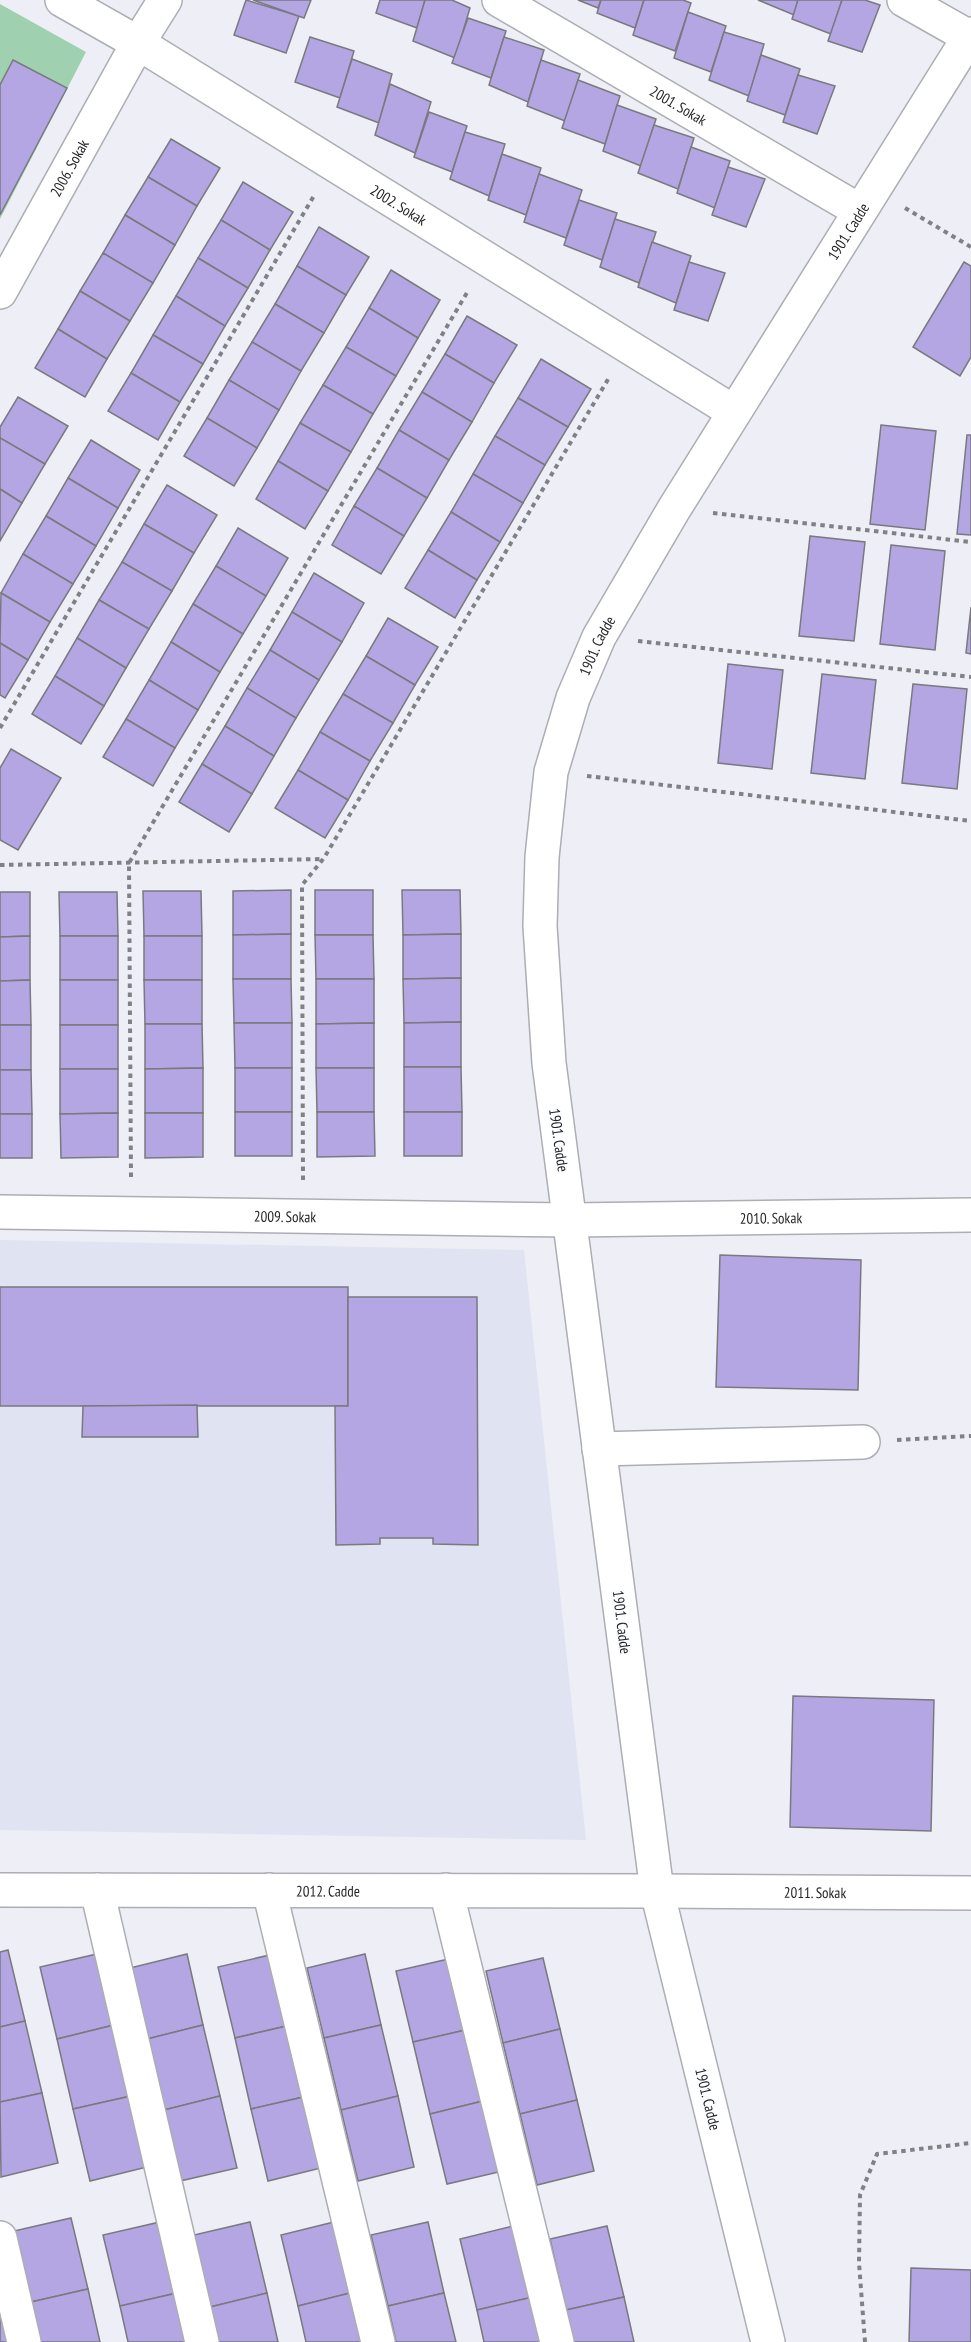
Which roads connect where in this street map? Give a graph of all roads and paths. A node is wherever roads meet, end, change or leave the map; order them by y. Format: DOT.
graph roads {
  1 [pos="62,0"];
  2 [pos="165,0"];
  3 [pos="499,0"];
  4 [pos="904,0"];
  5 [pos="970,36"];
  6 [pos="138,43"];
  7 [pos="333,164"];
  8 [pos="866,200"];
  9 [pos="971,247"];
  10 [pos="487,259"];
  11 [pos="0,292"];
  12 [pos="627,346"];
  13 [pos="734,412"];
  14 [pos="674,509"];
  15 [pos="971,542"];
  16 [pos="599,637"];
  17 [pos="971,677"];
  18 [pos="0,728"];
  19 [pos="550,772"];
  20 [pos="971,821"];
  21 [pos="324,858"];
  22 [pos="129,863"];
  23 [pos="0,865"];
  24 [pos="0,1212"];
  25 [pos="131,1214"];
  26 [pos="971,1215"];
  27 [pos="304,1216"];
  28 [pos="570,1220"];
  29 [pos="971,1436"];
  30 [pos="863,1442"];
  31 [pos="599,1449"];
  32 [pos="0,1890"];
  33 [pos="97,1890"];
  34 [pos="269,1890"];
  35 [pos="446,1890"];
  36 [pos="657,1891"];
  37 [pos="971,1893"];
  38 [pos="971,2143"];
  39 [pos="0,2238"];
  40 [pos="24,2342"];
  41 [pos="202,2342"];
  42 [pos="378,2342"];
  43 [pos="557,2342"];
  44 [pos="768,2342"];
  45 [pos="865,2342"];
  1 -- 6 [label="street, 2002. Sokak"];
  2 -- 6 [label="street, 2006. Sokak"];
  3 -- 8 [label="street, 2001. Sokak"];
  4 -- 5 [label="street"];
  5 -- 8 [label="street, 1901. Cadde"];
  6 -- 7 [label="street, 2002. Sokak"];
  6 -- 11 [label="street, 2006. Sokak"];
  7 -- 10 [label="street, 2002. Sokak"];
  7 -- 18 [label="path"];
  8 -- 9 [label="path"];
  8 -- 13 [label="street, 1901. Cadde"];
  10 -- 12 [label="street, 2002. Sokak"];
  10 -- 22 [label="path"];
  12 -- 13 [label="street, 2002. Sokak"];
  12 -- 21 [label="path"];
  13 -- 14 [label="street, 1901. Cadde"];
  14 -- 15 [label="path"];
  14 -- 16 [label="street, 1901. Cadde"];
  16 -- 17 [label="path"];
  16 -- 19 [label="street, 1901. Cadde"];
  19 -- 20 [label="path"];
  19 -- 28 [label="street, 1901. Cadde"];
  21 -- 22 [label="path"];
  21 -- 27 [label="path"];
  22 -- 23 [label="path"];
  22 -- 25 [label="path"];
  24 -- 25 [label="street, 2009. Sokak"];
  25 -- 27 [label="street, 2009. Sokak"];
  26 -- 28 [label="street, 2010. Sokak"];
  27 -- 28 [label="street, 2009. Sokak"];
  28 -- 31 [label="street, 1901. Cadde"];
  29 -- 30 [label="path"];
  30 -- 31 [label="street"];
  31 -- 36 [label="street, 1901. Cadde"];
  32 -- 33 [label="street, 2012. Cadde"];
  33 -- 34 [label="street, 2012. Cadde"];
  33 -- 41 [label="street"];
  34 -- 35 [label="street, 2012. Cadde"];
  34 -- 42 [label="street"];
  35 -- 36 [label="street, 2012. Cadde"];
  35 -- 43 [label="street"];
  36 -- 37 [label="street, 2011. Sokak"];
  36 -- 44 [label="street, 1901. Cadde"];
  38 -- 45 [label="path"];
  39 -- 40 [label="street"];
}
